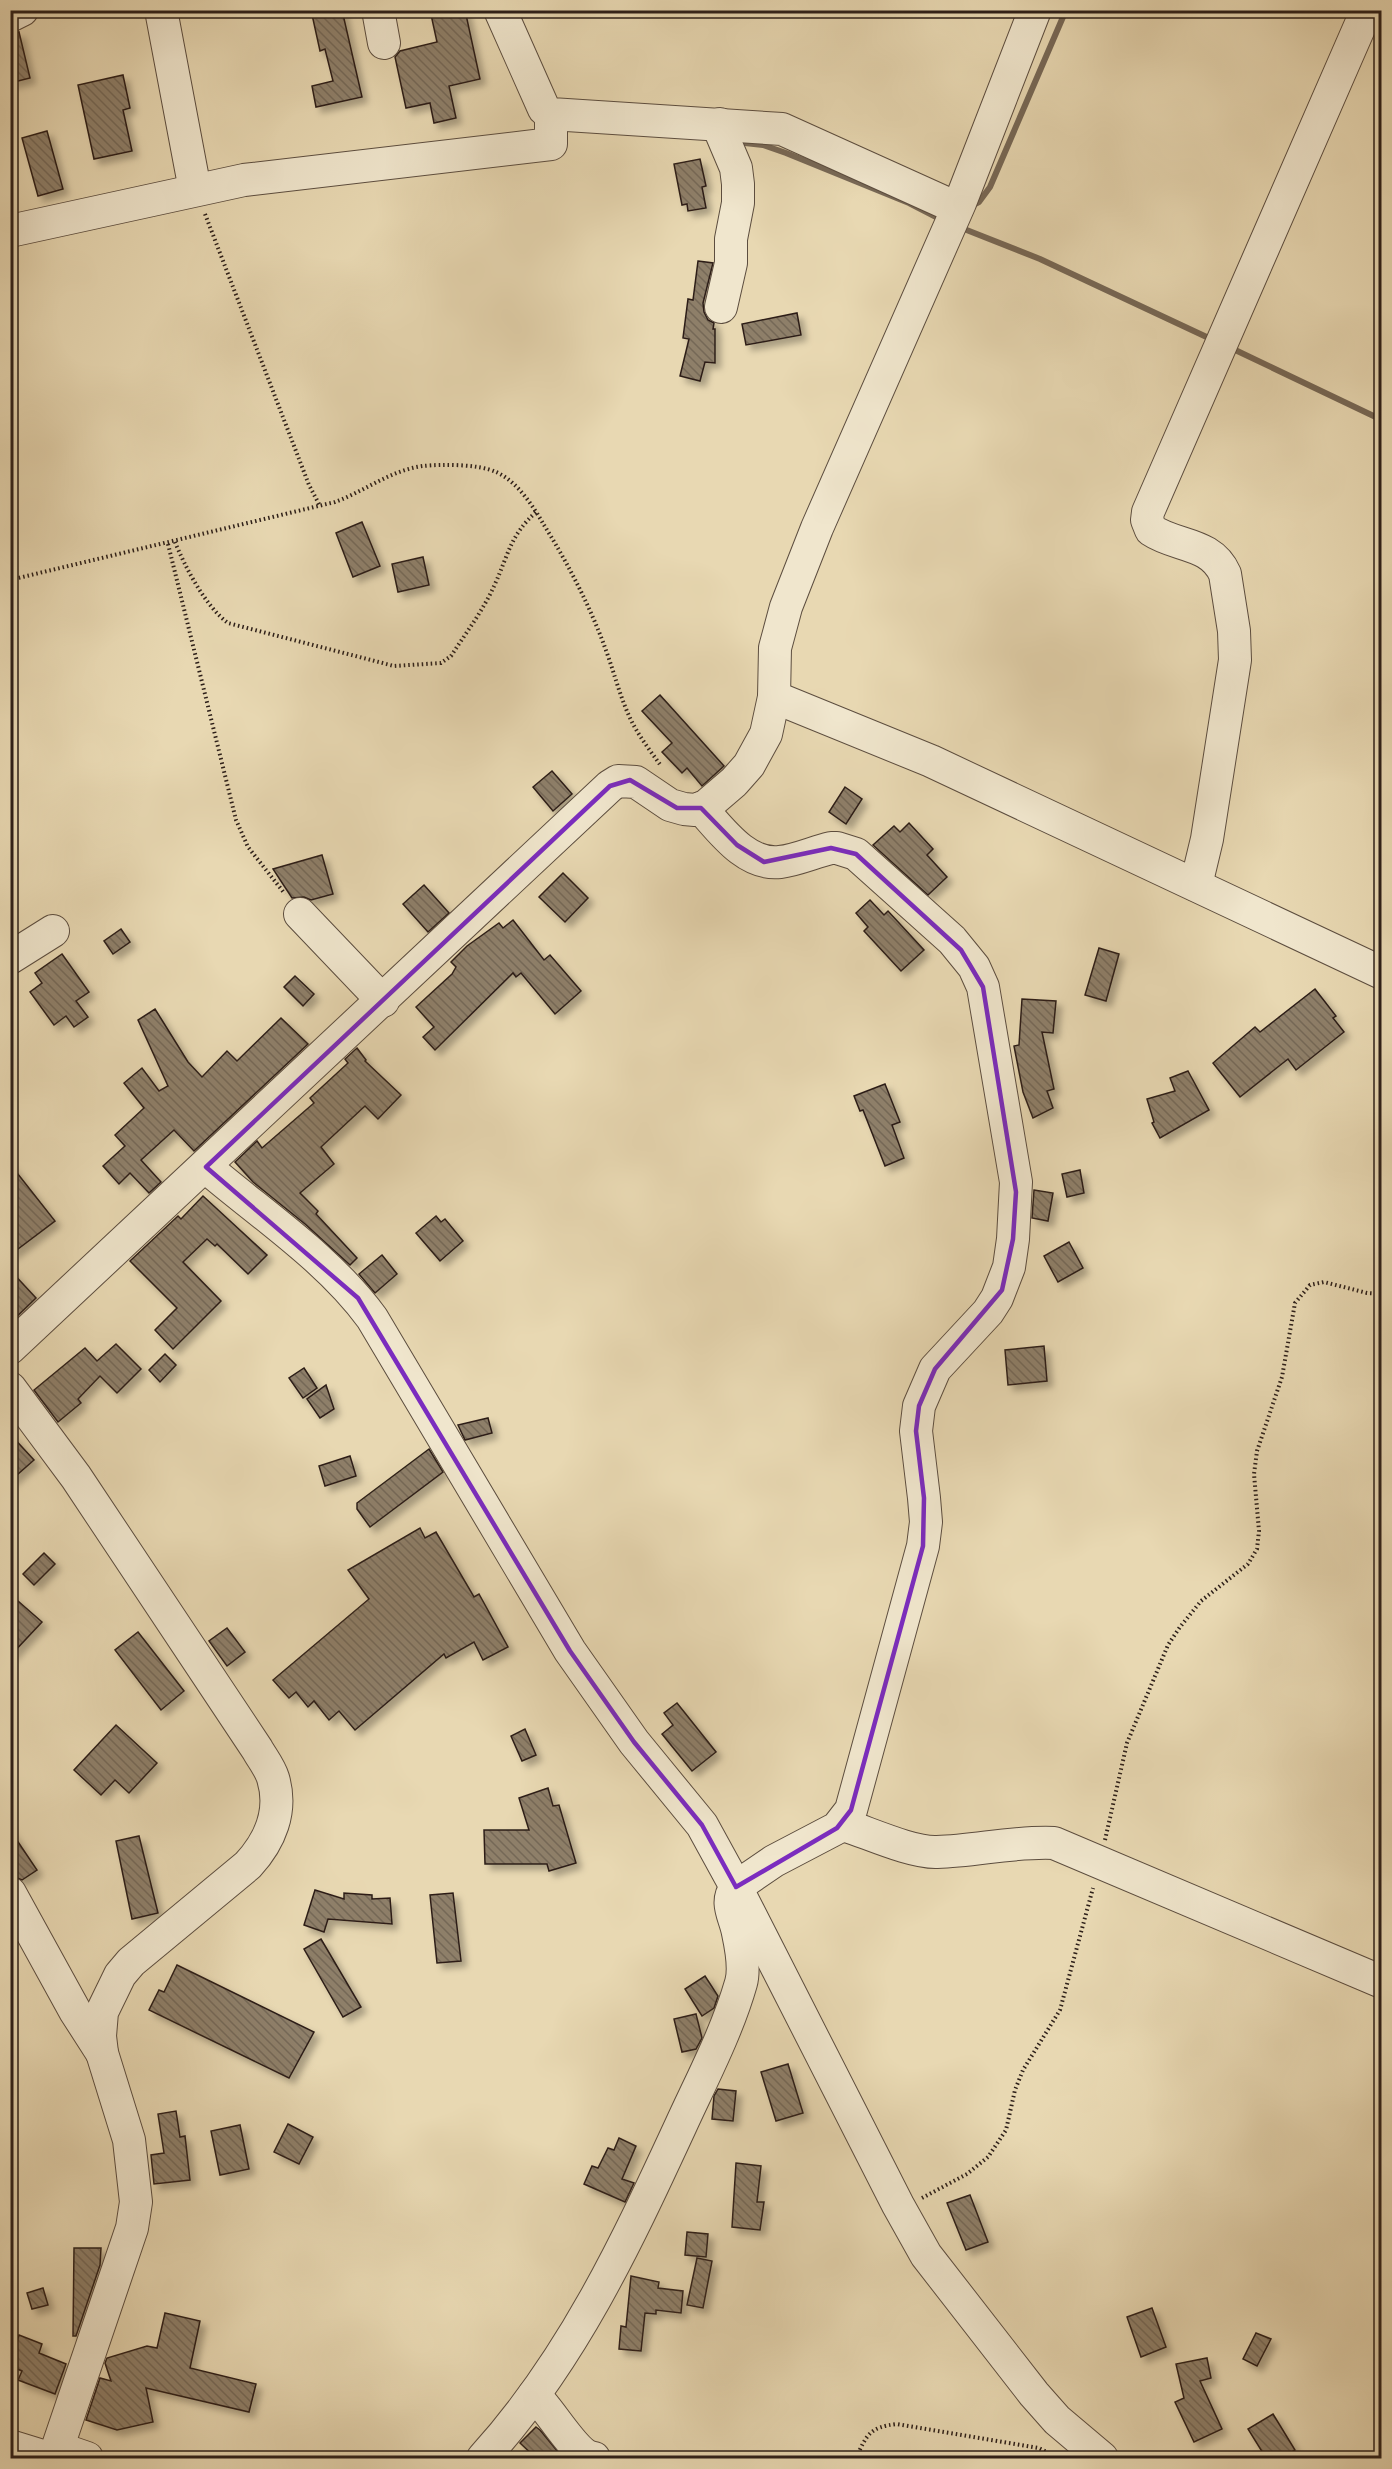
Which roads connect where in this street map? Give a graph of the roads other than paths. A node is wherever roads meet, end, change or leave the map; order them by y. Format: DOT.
graph roads {
  1 [pos="22,10"];
  2 [pos="161,10"];
  3 [pos="378,10"];
  4 [pos="500,10"];
  5 [pos="1035,10"];
  6 [pos="1367,10"];
  7 [pos="10,16"];
  8 [pos="384,43"];
  9 [pos="551,114"];
  10 [pos="720,124"];
  11 [pos="195,190"];
  12 [pos="957,208"];
  13 [pos="10,231"];
  14 [pos="721,307"];
  15 [pos="774,697"];
  16 [pos="701,808"];
  17 [pos="1196,885"];
  18 [pos="300,914"];
  19 [pos="53,931"];
  20 [pos="10,958"];
  21 [pos="1382,973"];
  22 [pos="382,1001"];
  23 [pos="206,1167"];
  24 [pos="10,1348"];
  25 [pos="10,1388"];
  26 [pos="843,1822"];
  27 [pos="736,1887"];
  28 [pos="10,1893"];
  29 [pos="1382,1982"];
  30 [pos="102,2053"];
  31 [pos="534,2395"];
  32 [pos="10,2446"];
  33 [pos="54,2455"];
  34 [pos="87,2458"];
  35 [pos="483,2458"];
  36 [pos="594,2458"];
  37 [pos="1102,2458"];
  1 -- 7 [label="street"];
  2 -- 11 [label="street"];
  3 -- 8 [label="street"];
  4 -- 9 [label="street"];
  5 -- 12 [label="street"];
  6 -- 17 [label="street"];
  9 -- 10 [label="street"];
  9 -- 11 [label="street"];
  10 -- 12 [label="street"];
  10 -- 14 [label="street"];
  11 -- 13 [label="street"];
  12 -- 15 [label="street"];
  15 -- 16 [label="street"];
  15 -- 17 [label="street"];
  16 -- 22 [label="street"];
  16 -- 26 [label="street"];
  17 -- 21 [label="street"];
  18 -- 22 [label="street"];
  19 -- 20 [label="street"];
  22 -- 23 [label="street"];
  23 -- 24 [label="street"];
  23 -- 27 [label="street"];
  25 -- 30 [label="street"];
  26 -- 27 [label="street"];
  26 -- 29 [label="street"];
  27 -- 31 [label="street"];
  27 -- 37 [label="street"];
  28 -- 30 [label="street"];
  30 -- 33 [label="street"];
  31 -- 35 [label="street"];
  31 -- 36 [label="street"];
  32 -- 33 [label="street"];
  33 -- 34 [label="street"];
}
